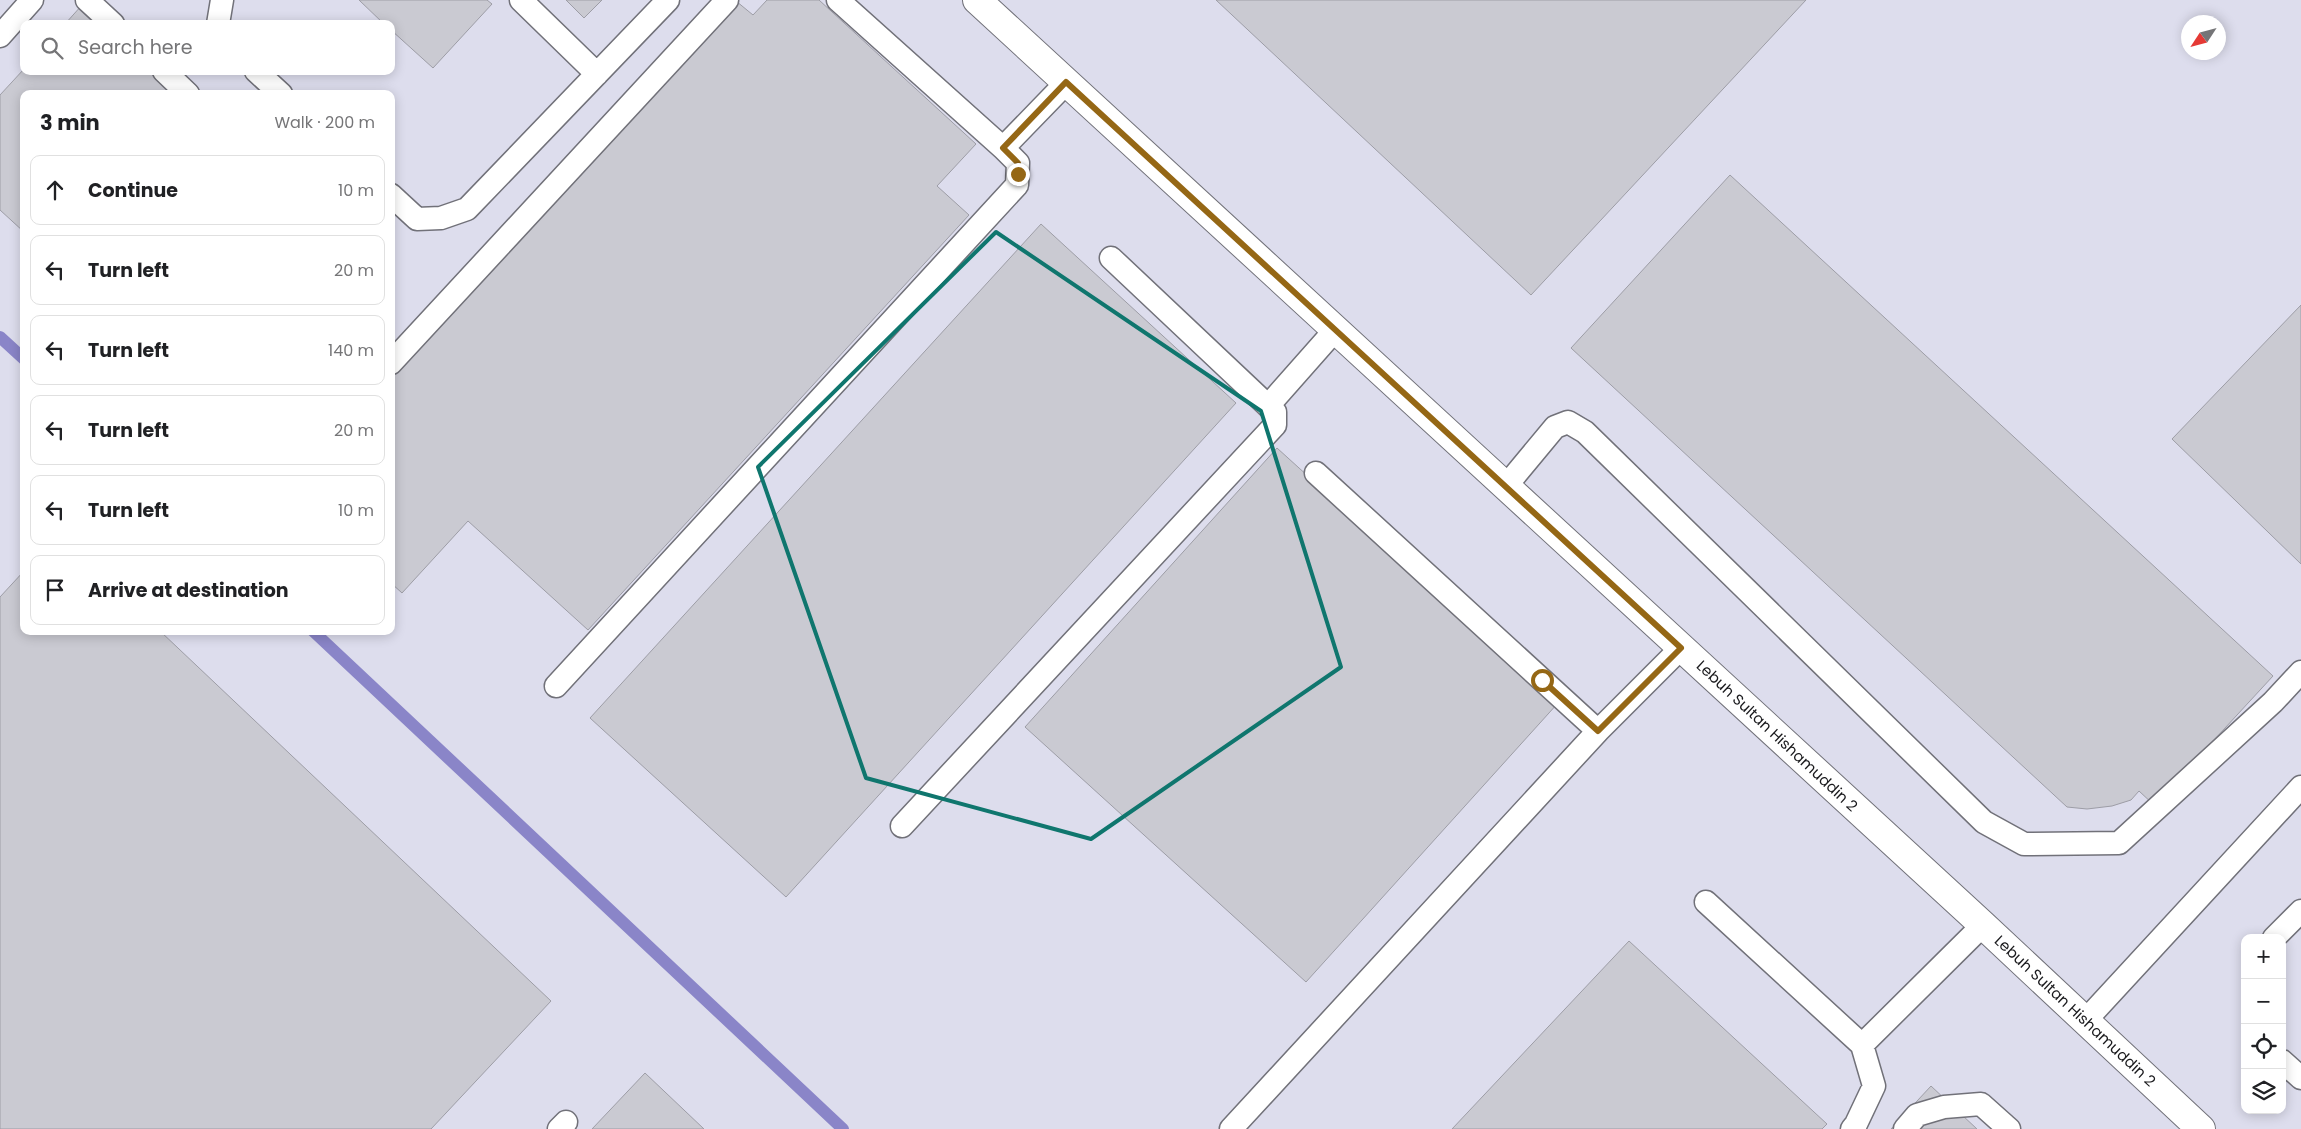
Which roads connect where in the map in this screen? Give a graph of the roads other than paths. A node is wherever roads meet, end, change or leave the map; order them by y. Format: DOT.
graph roads {
  1 [pos="32,0"];
  2 [pos="87,0"];
  3 [pos="222,0"];
  4 [pos="521,0"];
  5 [pos="668,0"];
  6 [pos="727,0"];
  7 [pos="838,0"];
  8 [pos="977,0"];
  9 [pos="109,20"];
  10 [pos="219,20"];
  11 [pos="0,36"];
  12 [pos="597,74"];
  13 [pos="168,75"];
  14 [pos="260,75"];
  15 [pos="1066,82"];
  16 [pos="184,90"];
  17 [pos="277,90"];
  18 [pos="1003,148"];
  19 [pos="395,199"];
  20 [pos="1112,258"];
  21 [pos="1336,329"];
  22 [pos="395,359"];
  23 [pos="1268,406"];
  24 [pos="1316,473"];
  25 [pos="1506,486"];
  26 [pos="1681,648"];
  27 [pos="2301,672"];
  28 [pos="556,686"];
  29 [pos="1598,731"];
  30 [pos="2301,786"];
  31 [pos="902,826"];
  32 [pos="1706,902"];
  33 [pos="2301,911"];
  34 [pos="1982,925"];
  35 [pos="2278,934"];
  36 [pos="2086,1020"];
  37 [pos="1862,1045"];
  38 [pos="2286,1065"];
  39 [pos="2301,1078"];
  40 [pos="1230,1129"];
  41 [pos="1852,1129"];
  42 [pos="1905,1129"];
  43 [pos="2009,1129"];
  44 [pos="2201,1129"];
  1 -- 11 [label="lane"];
  2 -- 9 [label="lane"];
  3 -- 10 [label="lane"];
  4 -- 12 [label="lane"];
  5 -- 12 [label="lane"];
  6 -- 22 [label="lane"];
  7 -- 18 [label="lane"];
  8 -- 15 [label="street, Lebuh Sultan Hishamuddin 2"];
  12 -- 19 [label="lane"];
  13 -- 16 [label="lane"];
  14 -- 17 [label="lane"];
  15 -- 18 [label="lane"];
  15 -- 21 [label="street, Lebuh Sultan Hishamuddin 2"];
  18 -- 28 [label="lane"];
  20 -- 23 [label="lane"];
  21 -- 23 [label="lane"];
  21 -- 25 [label="street, Lebuh Sultan Hishamuddin 2"];
  23 -- 31 [label="lane"];
  24 -- 29 [label="lane"];
  25 -- 26 [label="street, Lebuh Sultan Hishamuddin 2"];
  25 -- 27 [label="lane"];
  26 -- 29 [label="lane"];
  26 -- 34 [label="street, Lebuh Sultan Hishamuddin 2"];
  29 -- 40 [label="lane"];
  30 -- 36 [label="lane"];
  32 -- 37 [label="lane"];
  33 -- 35 [label="lane"];
  34 -- 36 [label="street, Lebuh Sultan Hishamuddin 2"];
  34 -- 37 [label="lane"];
  36 -- 44 [label="street, Lebuh Sultan Hishamuddin 2"];
  37 -- 41 [label="lane"];
  38 -- 39 [label="lane"];
  42 -- 43 [label="lane"];
}
